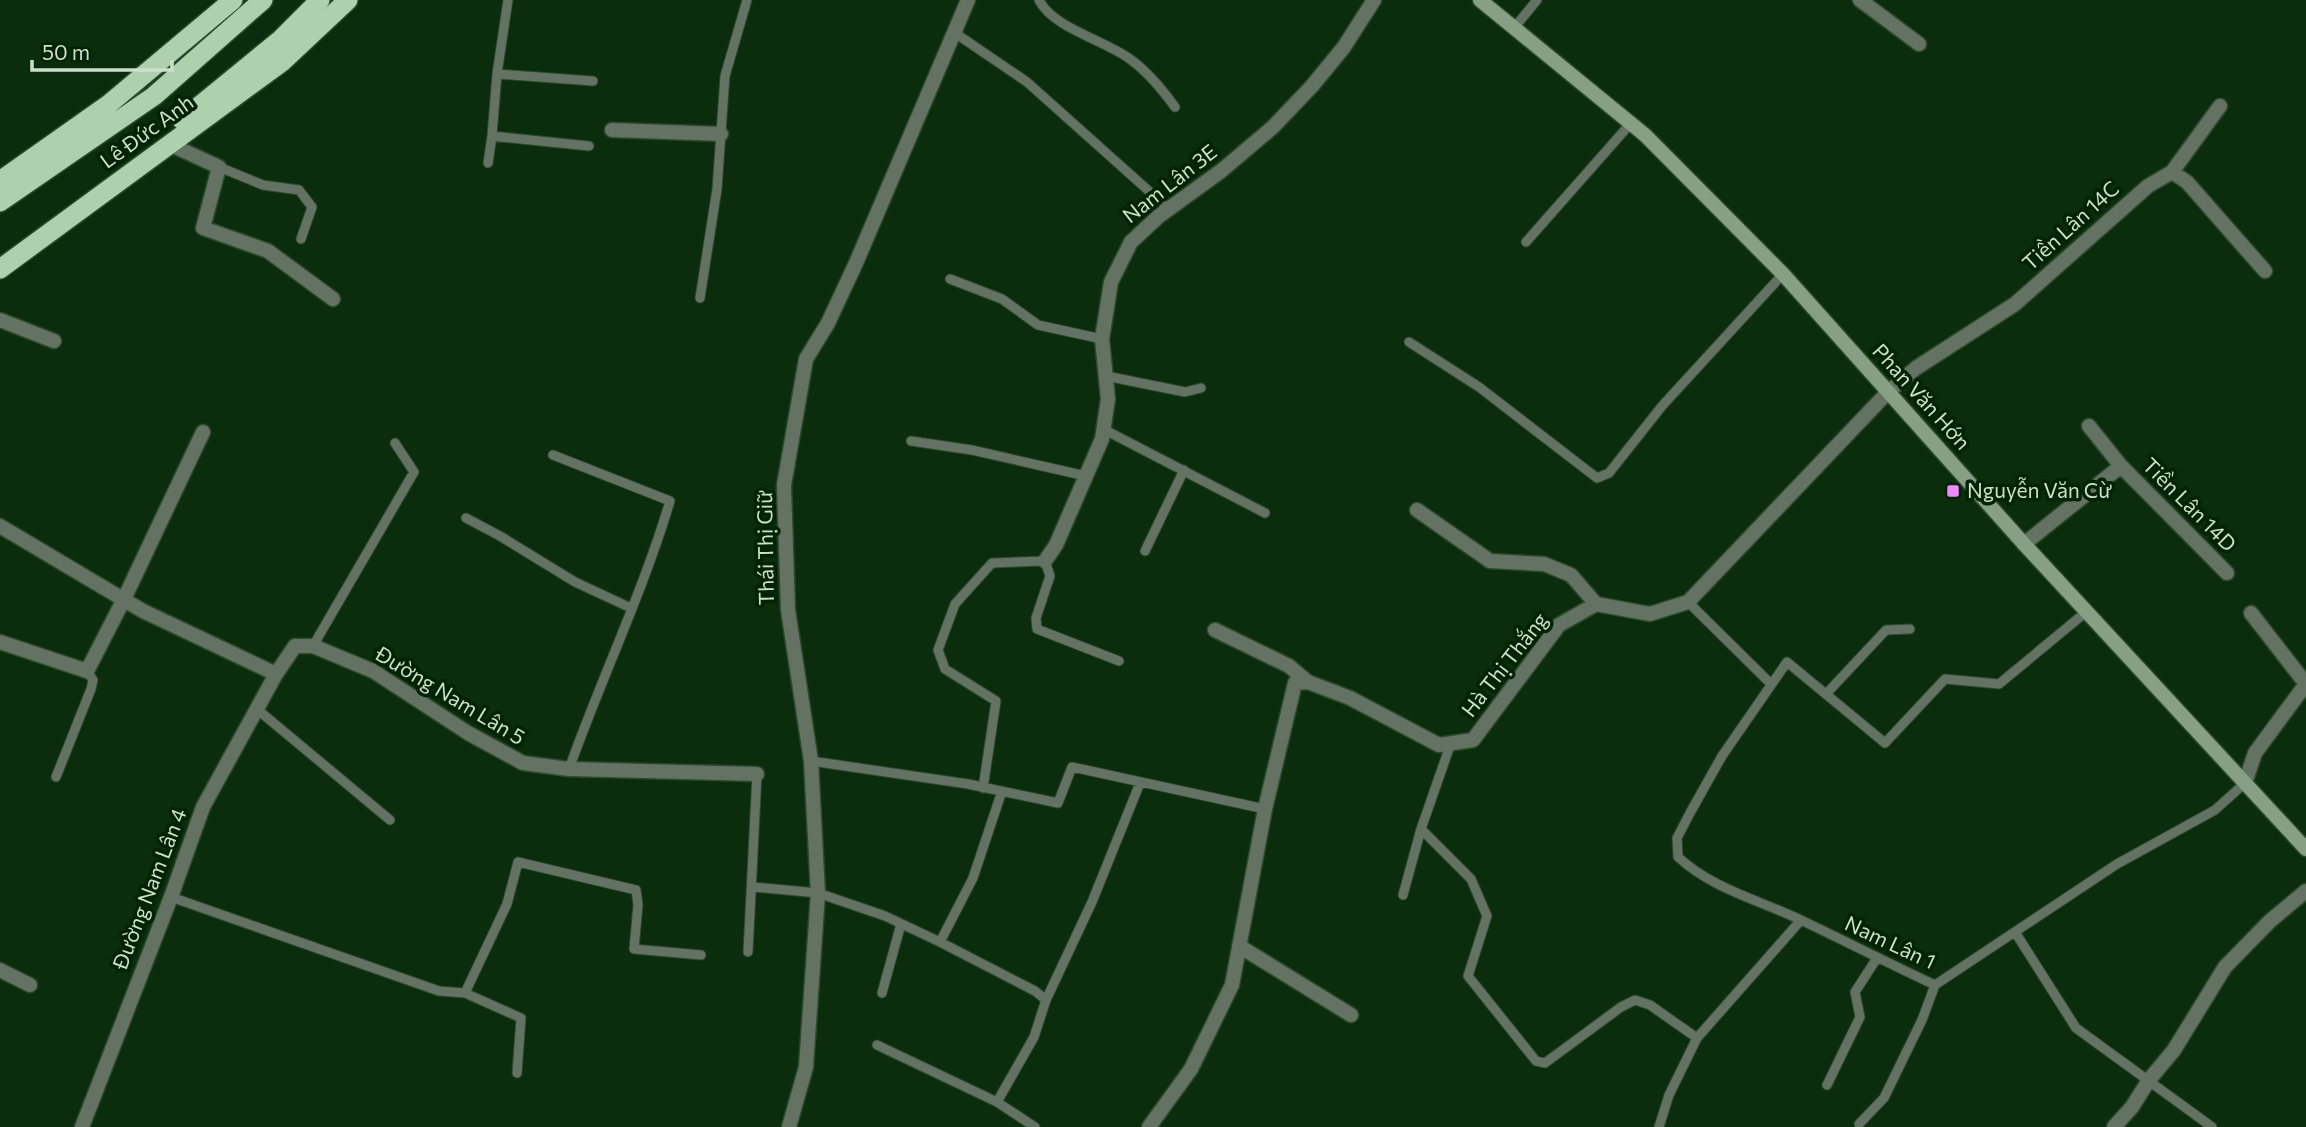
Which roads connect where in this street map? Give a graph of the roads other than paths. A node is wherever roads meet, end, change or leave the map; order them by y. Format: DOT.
graph roads {
  1 [pos="233,0"];
  2 [pos="263,0"];
  3 [pos="320,0"];
  4 [pos="348,0"];
  5 [pos="508,0"];
  6 [pos="747,0"];
  7 [pos="968,0"];
  8 [pos="1039,0"];
  9 [pos="1374,0"];
  10 [pos="1480,0"];
  11 [pos="1537,0"];
  12 [pos="1860,0"];
  13 [pos="1514,28"];
  14 [pos="955,33"];
  15 [pos="1919,44"];
  16 [pos="171,53"];
  17 [pos="185,69"];
  18 [pos="498,74"];
  19 [pos="593,80"];
  20 [pos="2220,106"];
  21 [pos="1175,107"];
  22 [pos="1631,123"];
  23 [pos="612,130"];
  24 [pos="721,134"];
  25 [pos="492,136"];
  26 [pos="169,144"];
  27 [pos="589,146"];
  28 [pos="488,163"];
  29 [pos="219,167"];
  30 [pos="2172,172"];
  31 [pos="0,181"];
  32 [pos="0,202"];
  33 [pos="1169,209"];
  34 [pos="300,239"];
  35 [pos="1526,243"];
  36 [pos="0,252"];
  37 [pos="0,269"];
  38 [pos="2265,271"];
  39 [pos="1783,274"];
  40 [pos="950,279"];
  41 [pos="700,298"];
  42 [pos="333,299"];
  43 [pos="0,320"];
  44 [pos="1102,339"];
  45 [pos="54,341"];
  46 [pos="1409,342"];
  47 [pos="1106,376"];
  48 [pos="1200,388"];
  49 [pos="1888,391"];
  50 [pos="2089,426"];
  51 [pos="1103,429"];
  52 [pos="203,432"];
  53 [pos="911,441"];
  54 [pos="395,443"];
  55 [pos="553,455"];
  56 [pos="2121,466"];
  57 [pos="1184,470"];
  58 [pos="1086,476"];
  59 [pos="1417,510"];
  60 [pos="1265,513"];
  61 [pos="466,519"];
  62 [pos="0,526"];
  63 [pos="2024,544"];
  64 [pos="1145,551"];
  65 [pos="1045,561"];
  66 [pos="2227,573"];
  67 [pos="124,599"];
  68 [pos="1688,602"];
  69 [pos="1596,604"];
  70 [pos="631,608"];
  71 [pos="2086,612"];
  72 [pos="2251,612"];
  73 [pos="1910,629"];
  74 [pos="1215,630"];
  75 [pos="0,642"];
  76 [pos="313,646"];
  77 [pos="1119,661"];
  78 [pos="87,671"];
  79 [pos="276,674"];
  80 [pos="1308,682"];
  81 [pos="1771,684"];
  82 [pos="2306,684"];
  83 [pos="1827,693"];
  84 [pos="258,710"];
  85 [pos="1451,743"];
  86 [pos="811,761"];
  87 [pos="569,769"];
  88 [pos="757,774"];
  89 [pos="56,777"];
  90 [pos="1140,783"];
  91 [pos="2245,783"];
  92 [pos="983,788"];
  93 [pos="1002,791"];
  94 [pos="1265,809"];
  95 [pos="390,820"];
  96 [pos="1421,829"];
  97 [pos="2306,849"];
  98 [pos="753,887"];
  99 [pos="2306,891"];
  100 [pos="818,893"];
  101 [pos="1403,895"];
  102 [pos="172,897"];
  103 [pos="1801,920"];
  104 [pos="901,924"];
  105 [pos="2015,933"];
  106 [pos="940,942"];
  107 [pos="1239,946"];
  108 [pos="748,952"];
  109 [pos="701,955"];
  110 [pos="1877,958"];
  111 [pos="0,970"];
  112 [pos="30,985"];
  113 [pos="1935,985"];
  114 [pos="465,993"];
  115 [pos="881,993"];
  116 [pos="1046,1000"];
  117 [pos="1351,1015"];
  118 [pos="1697,1038"];
  119 [pos="877,1045"];
  120 [pos="517,1073"];
  121 [pos="2149,1080"];
  122 [pos="1827,1085"];
  123 [pos="997,1102"];
  124 [pos="1858,1124"];
  125 [pos="1152,1126"];
  126 [pos="82,1127"];
  127 [pos="789,1127"];
  128 [pos="1035,1127"];
  129 [pos="1659,1127"];
  130 [pos="2114,1127"];
  131 [pos="2212,1127"];
  1 -- 16 [label="highway"];
  2 -- 17 [label="highway, Lê Đức Anh"];
  3 -- 36 [label="highway, Lê Đức Anh"];
  4 -- 26 [label="highway, Lê Đức Anh"];
  5 -- 18 [label="lane"];
  6 -- 24 [label="lane"];
  7 -- 14 [label="street, Thái Thị Giữ"];
  8 -- 21 [label="lane"];
  9 -- 33 [label="street, Nam Lân 3E"];
  10 -- 13 [label="main road, Phan Văn Hớn"];
  11 -- 13 [label="lane"];
  12 -- 15 [label="street"];
  13 -- 22 [label="main road, Phan Văn Hớn"];
  14 -- 33 [label="lane"];
  14 -- 86 [label="street, Thái Thị Giữ"];
  16 -- 17 [label="highway"];
  16 -- 31 [label="highway"];
  17 -- 32 [label="highway, Lê Đức Anh"];
  18 -- 19 [label="lane"];
  18 -- 25 [label="lane"];
  20 -- 30 [label="street"];
  22 -- 35 [label="lane"];
  22 -- 39 [label="main road, Phan Văn Hớn"];
  23 -- 24 [label="street"];
  24 -- 41 [label="lane"];
  25 -- 27 [label="lane"];
  25 -- 28 [label="lane"];
  26 -- 29 [label="street"];
  26 -- 37 [label="highway, Lê Đức Anh"];
  29 -- 34 [label="lane"];
  29 -- 42 [label="street"];
  30 -- 38 [label="street"];
  30 -- 49 [label="street, Tiền Lân 14C"];
  33 -- 44 [label="street, Nam Lân 3E"];
  39 -- 46 [label="lane"];
  39 -- 49 [label="main road, Phan Văn Hớn"];
  40 -- 44 [label="lane"];
  43 -- 45 [label="street"];
  44 -- 47 [label="street, Nam Lân 3E"];
  47 -- 48 [label="lane"];
  47 -- 51 [label="street, Nam Lân 3E"];
  49 -- 63 [label="main road, Phan Văn Hớn"];
  49 -- 68 [label="street"];
  50 -- 56 [label="street"];
  51 -- 57 [label="lane"];
  51 -- 58 [label="street, Nam Lân 3E"];
  52 -- 67 [label="street"];
  53 -- 58 [label="lane"];
  54 -- 76 [label="lane"];
  55 -- 70 [label="lane"];
  56 -- 63 [label="street, Tiền Lân 14D"];
  56 -- 66 [label="street, Tiền Lân 14D"];
  57 -- 60 [label="lane"];
  57 -- 64 [label="lane"];
  58 -- 65 [label="street, Nam Lân 3E"];
  59 -- 69 [label="street"];
  61 -- 70 [label="lane"];
  62 -- 67 [label="street"];
  63 -- 71 [label="main road, Phan Văn Hớn"];
  65 -- 77 [label="lane, Nam Lân 3E"];
  65 -- 92 [label="lane"];
  67 -- 78 [label="street"];
  67 -- 79 [label="street"];
  68 -- 69 [label="street"];
  68 -- 81 [label="lane"];
  69 -- 85 [label="street, Hà Thị Thắng"];
  70 -- 87 [label="lane"];
  71 -- 83 [label="lane"];
  71 -- 91 [label="main road, Phan Văn Hớn"];
  72 -- 82 [label="street"];
  73 -- 83 [label="lane"];
  74 -- 80 [label="street"];
  75 -- 78 [label="street"];
  76 -- 79 [label="street"];
  76 -- 87 [label="street, Đường Nam Lân 5"];
  78 -- 89 [label="lane"];
  79 -- 84 [label="street, Đường Nam Lân 4"];
  80 -- 85 [label="street"];
  80 -- 94 [label="street"];
  81 -- 83 [label="lane"];
  81 -- 103 [label="lane, Nam Lân 1"];
  82 -- 91 [label="street"];
  84 -- 95 [label="lane"];
  84 -- 102 [label="street, Đường Nam Lân 4"];
  85 -- 96 [label="lane"];
  86 -- 92 [label="lane"];
  86 -- 100 [label="street, Thái Thị Giữ"];
  87 -- 88 [label="street, Đường Nam Lân 5"];
  88 -- 98 [label="lane, Đường Nam Lân 5"];
  90 -- 93 [label="lane"];
  90 -- 94 [label="lane"];
  90 -- 116 [label="lane"];
  91 -- 97 [label="main road, Phan Văn Hớn"];
  91 -- 105 [label="lane, Nam Lân 1"];
  92 -- 93 [label="lane"];
  93 -- 106 [label="lane"];
  94 -- 107 [label="street"];
  96 -- 101 [label="lane"];
  96 -- 118 [label="lane"];
  98 -- 100 [label="lane"];
  98 -- 108 [label="lane, Đường Nam Lân 5"];
  99 -- 121 [label="street"];
  100 -- 104 [label="lane"];
  100 -- 127 [label="street, Thái Thị Giữ"];
  102 -- 114 [label="lane"];
  102 -- 126 [label="street, Đường Nam Lân 4"];
  103 -- 110 [label="lane, Nam Lân 1"];
  103 -- 118 [label="lane"];
  104 -- 106 [label="lane"];
  104 -- 115 [label="lane"];
  105 -- 113 [label="lane, Nam Lân 1"];
  105 -- 121 [label="lane"];
  106 -- 116 [label="lane"];
  107 -- 117 [label="street"];
  107 -- 125 [label="street"];
  109 -- 114 [label="lane"];
  110 -- 113 [label="lane, Nam Lân 1"];
  110 -- 122 [label="lane"];
  111 -- 112 [label="street"];
  113 -- 124 [label="lane"];
  114 -- 120 [label="lane"];
  116 -- 123 [label="lane"];
  118 -- 129 [label="lane"];
  119 -- 123 [label="lane"];
  121 -- 130 [label="street"];
  121 -- 131 [label="lane"];
  123 -- 128 [label="lane"];
}
